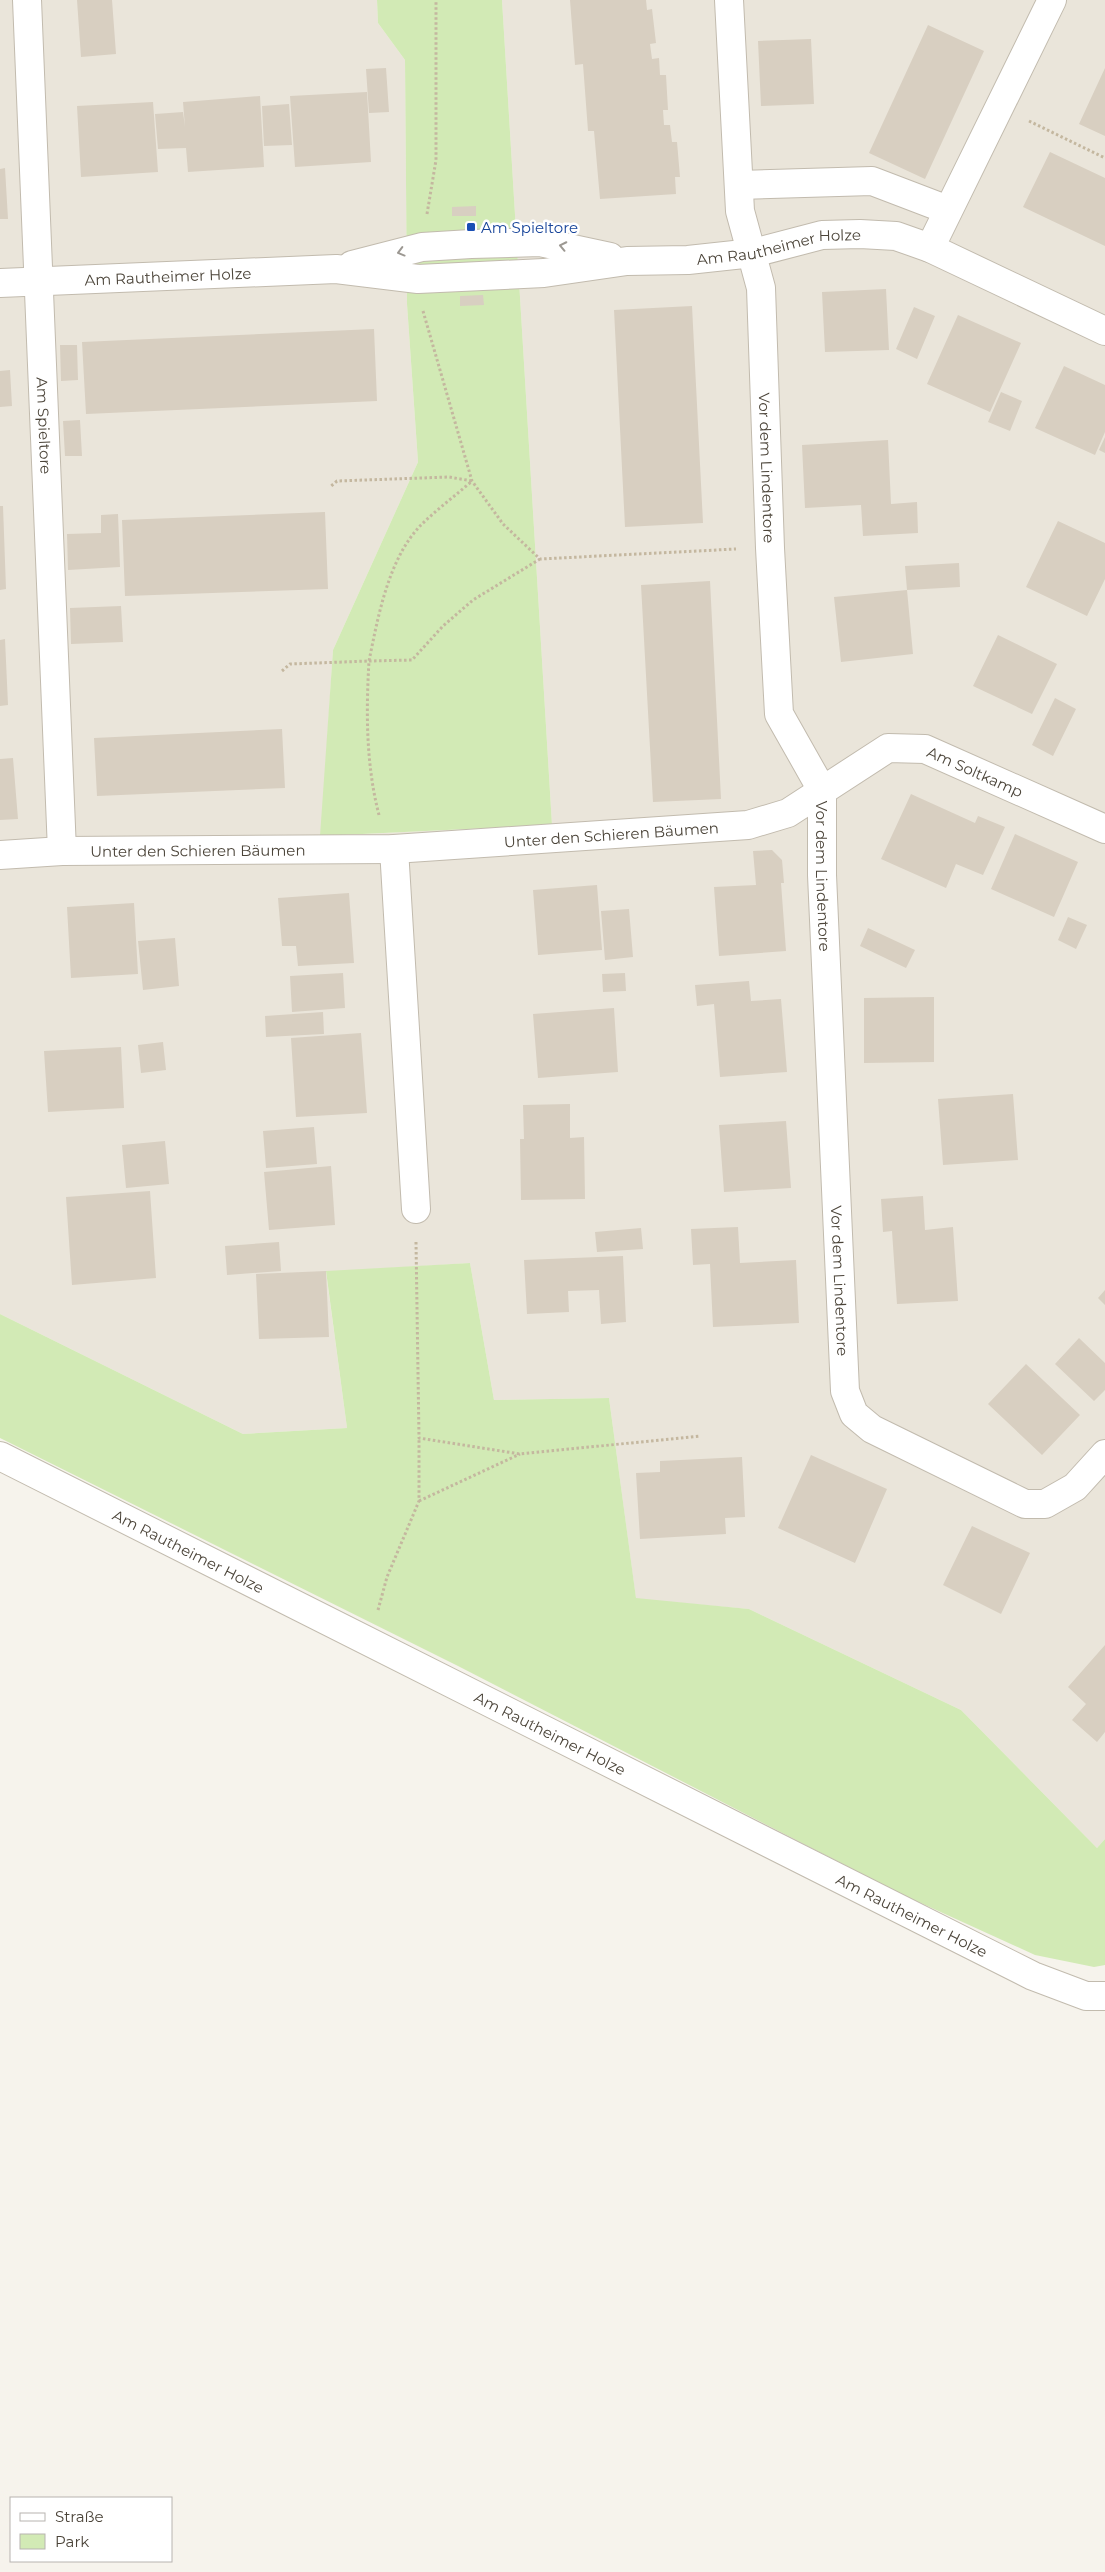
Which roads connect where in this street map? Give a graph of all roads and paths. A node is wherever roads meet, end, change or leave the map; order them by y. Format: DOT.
graph roads {
  1 [pos="27,0"];
  2 [pos="436,0"];
  3 [pos="729,0"];
  4 [pos="1052,0"];
  5 [pos="1000,106"];
  6 [pos="1105,158"];
  7 [pos="739,185"];
  8 [pos="948,210"];
  9 [pos="422,247"];
  10 [pos="930,248"];
  11 [pos="753,253"];
  12 [pos="627,261"];
  13 [pos="336,269"];
  14 [pos="418,279"];
  15 [pos="37,281"];
  16 [pos="0,283"];
  17 [pos="1105,331"];
  18 [pos="472,481"];
  19 [pos="330,487"];
  20 [pos="770,548"];
  21 [pos="540,559"];
  22 [pos="369,661"];
  23 [pos="282,671"];
  24 [pos="822,790"];
  25 [pos="1105,829"];
  26 [pos="394,849"];
  27 [pos="62,851"];
  28 [pos="0,854"];
  29 [pos="416,1209"];
  30 [pos="700,1436"];
  31 [pos="419,1438"];
  32 [pos="520,1454"];
  33 [pos="1105,1454"];
  34 [pos="0,1456"];
  35 [pos="419,1501"];
  36 [pos="368,1643"];
  37 [pos="1105,1996"];
  1 -- 15 [label="street, Am Spieltore"];
  2 -- 9 [label="path"];
  3 -- 7 [label="street, Vor dem Lindentore"];
  4 -- 5 [label="street"];
  5 -- 6 [label="path"];
  5 -- 8 [label="street"];
  7 -- 8 [label="street"];
  7 -- 11 [label="street, Vor dem Lindentore"];
  8 -- 10 [label="street"];
  12 -- 9 [label="street, Am Rautheimer Holze, one-way"];
  9 -- 13 [label="street, Am Rautheimer Holze, one-way"];
  10 -- 11 [label="street, Am Rautheimer Holze"];
  10 -- 17 [label="street, Am Rautheimer Holze"];
  11 -- 12 [label="street, Am Rautheimer Holze"];
  11 -- 20 [label="street, Vor dem Lindentore"];
  12 -- 14 [label="street, Am Rautheimer Holze"];
  13 -- 14 [label="street, Am Rautheimer Holze"];
  13 -- 15 [label="street, Am Rautheimer Holze"];
  14 -- 18 [label="path"];
  15 -- 16 [label="street, Am Rautheimer Holze"];
  15 -- 27 [label="street, Am Spieltore"];
  18 -- 19 [label="path"];
  18 -- 21 [label="path"];
  18 -- 22 [label="path"];
  20 -- 21 [label="path"];
  20 -- 24 [label="street, Vor dem Lindentore"];
  21 -- 22 [label="path"];
  22 -- 23 [label="path"];
  22 -- 26 [label="path"];
  24 -- 25 [label="street, Am Soltkamp"];
  24 -- 26 [label="street, Unter den Schieren Bäumen"];
  24 -- 33 [label="street, Vor dem Lindentore"];
  26 -- 27 [label="street, Unter den Schieren Bäumen"];
  26 -- 29 [label="street"];
  27 -- 28 [label="street, Unter den Schieren Bäumen"];
  29 -- 31 [label="path"];
  30 -- 32 [label="path"];
  31 -- 32 [label="path"];
  31 -- 35 [label="path"];
  32 -- 35 [label="path"];
  34 -- 36 [label="street, Am Rautheimer Holze"];
  35 -- 36 [label="path"];
  36 -- 37 [label="street, Am Rautheimer Holze"];
}
